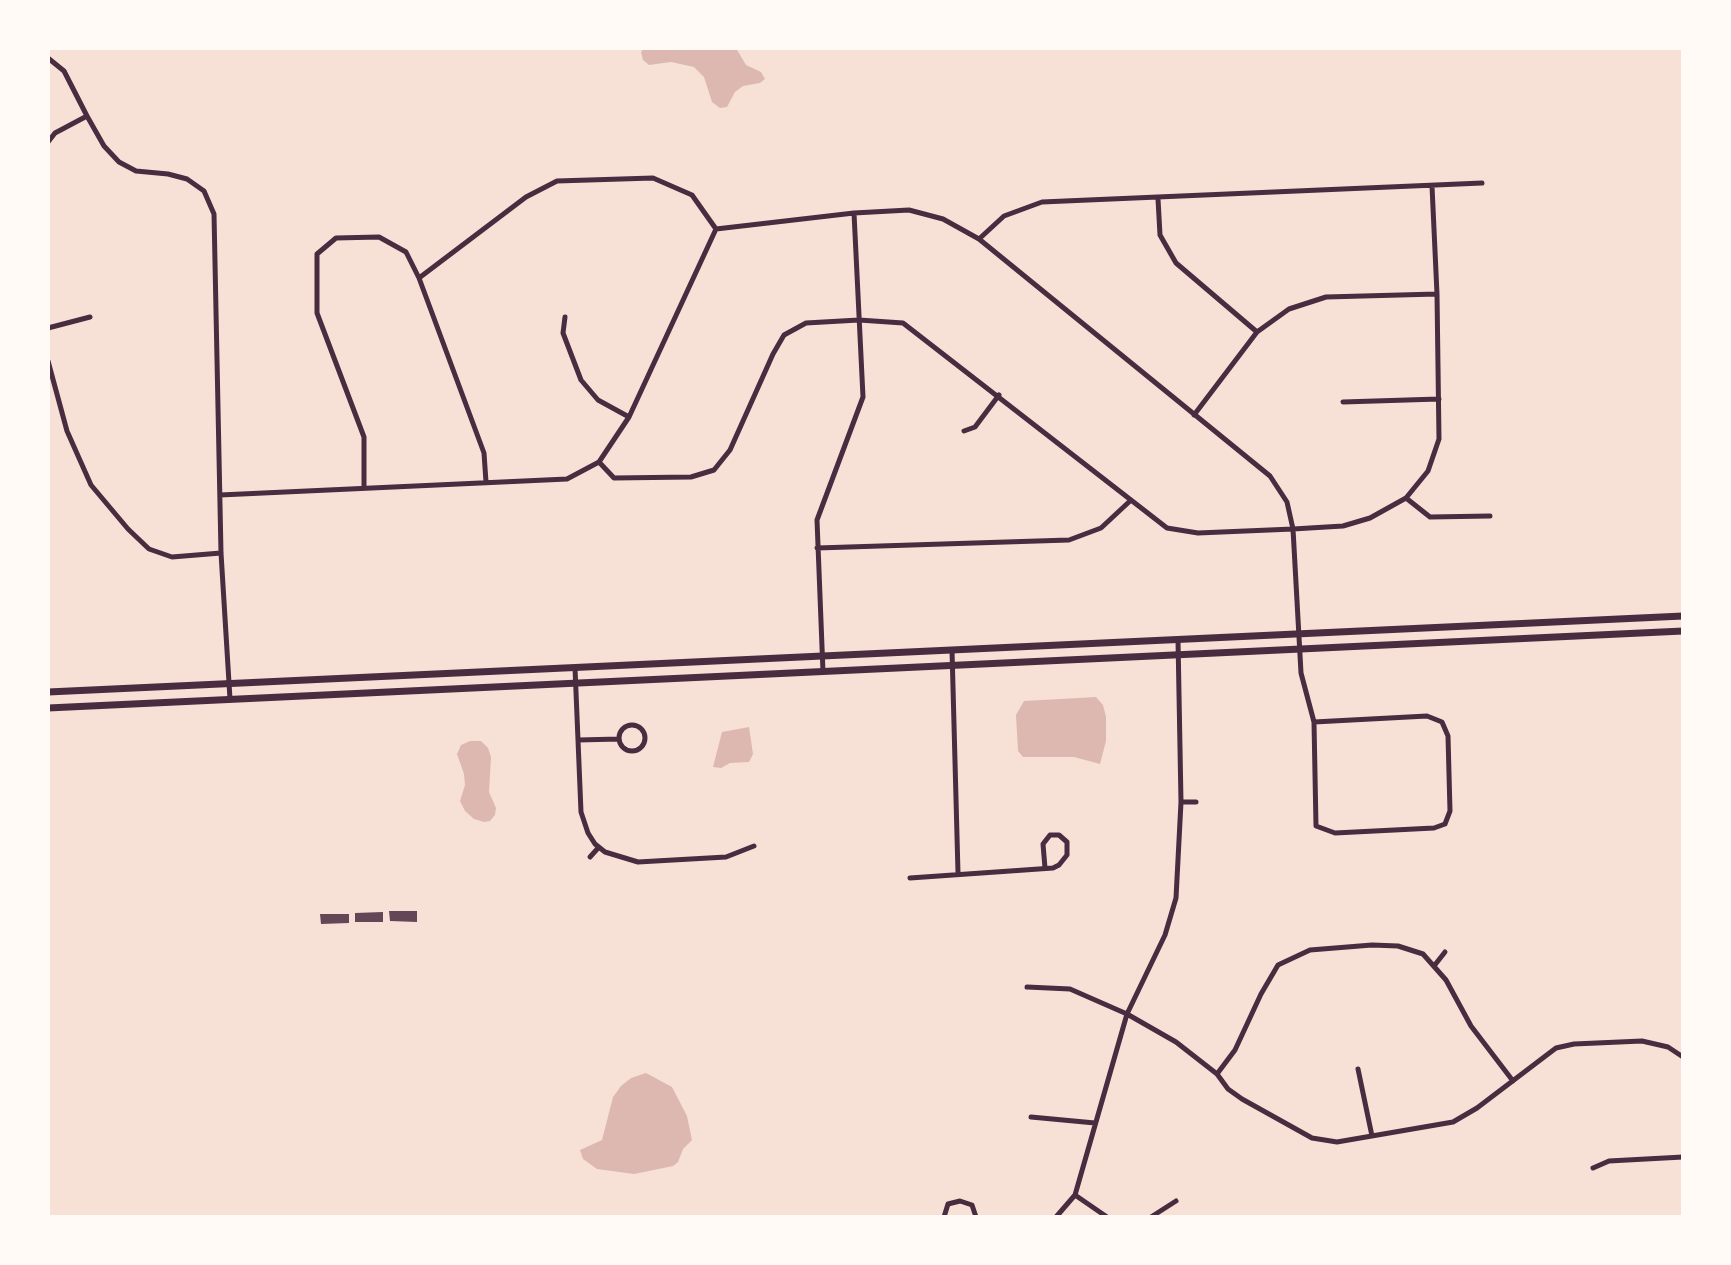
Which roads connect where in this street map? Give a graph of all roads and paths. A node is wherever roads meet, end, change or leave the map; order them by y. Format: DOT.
graph roads {
  1 [pos="48,58"];
  2 [pos="87,116"];
  3 [pos="48,142"];
  4 [pos="1482,183"];
  5 [pos="1432,186"];
  6 [pos="1158,199"];
  7 [pos="854,213"];
  8 [pos="716,229"];
  9 [pos="979,239"];
  10 [pos="419,278"];
  11 [pos="1437,294"];
  12 [pos="90,317"];
  13 [pos="565,317"];
  14 [pos="859,320"];
  15 [pos="48,328"];
  16 [pos="1257,332"];
  17 [pos="48,361"];
  18 [pos="999,395"];
  19 [pos="1439,399"];
  20 [pos="1343,402"];
  21 [pos="1194,415"];
  22 [pos="629,417"];
  23 [pos="964,431"];
  24 [pos="599,462"];
  25 [pos="486,482"];
  26 [pos="364,487"];
  27 [pos="220,495"];
  28 [pos="1406,498"];
  29 [pos="1130,501"];
  30 [pos="1490,516"];
  31 [pos="1293,529"];
  32 [pos="817,548"];
  33 [pos="221,553"];
  34 [pos="1683,616"];
  35 [pos="1683,631"];
  36 [pos="1298,634"];
  37 [pos="1178,640"];
  38 [pos="1299,649"];
  39 [pos="952,650"];
  40 [pos="1178,655"];
  41 [pos="822,656"];
  42 [pos="953,666"];
  43 [pos="575,668"];
  44 [pos="823,672"];
  45 [pos="576,683"];
  46 [pos="229,684"];
  47 [pos="48,692"];
  48 [pos="230,699"];
  49 [pos="48,708"];
  50 [pos="1314,722"];
  51 [pos="619,739"];
  52 [pos="578,740"];
  53 [pos="1181,802"];
  54 [pos="1196,802"];
  55 [pos="754,846"];
  56 [pos="599,847"];
  57 [pos="590,857"];
  58 [pos="1045,868"];
  59 [pos="958,873"];
  60 [pos="910,878"];
  61 [pos="1445,952"];
  62 [pos="1434,966"];
  63 [pos="1027,987"];
  64 [pos="1127,1014"];
  65 [pos="1683,1057"];
  66 [pos="1358,1069"];
  67 [pos="1217,1074"];
  68 [pos="1513,1081"];
  69 [pos="1031,1117"];
  70 [pos="1095,1123"];
  71 [pos="1372,1136"];
  72 [pos="1683,1157"];
  73 [pos="1593,1168"];
  74 [pos="1075,1195"];
  75 [pos="1176,1201"];
  76 [pos="944,1217"];
  77 [pos="976,1217"];
  78 [pos="1056,1217"];
  79 [pos="1107,1217"];
  80 [pos="1151,1217"];
  1 -- 2 [label="street"];
  2 -- 3 [label="street"];
  2 -- 27 [label="street"];
  4 -- 5 [label="street"];
  5 -- 6 [label="street"];
  5 -- 11 [label="street"];
  6 -- 9 [label="street"];
  6 -- 16 [label="street"];
  7 -- 8 [label="street"];
  7 -- 9 [label="street"];
  7 -- 14 [label="street"];
  8 -- 10 [label="street"];
  8 -- 22 [label="street"];
  9 -- 21 [label="street"];
  10 -- 25 [label="street"];
  10 -- 26 [label="street"];
  11 -- 16 [label="street"];
  11 -- 19 [label="street"];
  12 -- 15 [label="street"];
  13 -- 22 [label="street"];
  14 -- 18 [label="street"];
  14 -- 24 [label="street"];
  14 -- 32 [label="street"];
  16 -- 21 [label="street"];
  17 -- 33 [label="street"];
  18 -- 23 [label="street"];
  18 -- 29 [label="street"];
  19 -- 20 [label="street"];
  19 -- 28 [label="street"];
  21 -- 31 [label="street"];
  22 -- 24 [label="street"];
  24 -- 25 [label="street"];
  25 -- 26 [label="street"];
  26 -- 27 [label="street"];
  27 -- 33 [label="street"];
  28 -- 30 [label="street"];
  28 -- 31 [label="street"];
  29 -- 31 [label="street"];
  29 -- 32 [label="street"];
  31 -- 36 [label="street"];
  32 -- 41 [label="street"];
  33 -- 46 [label="street"];
  34 -- 36 [label="main road"];
  35 -- 38 [label="main road"];
  36 -- 37 [label="main road"];
  36 -- 38 [label="street"];
  37 -- 39 [label="main road"];
  37 -- 40 [label="street"];
  38 -- 40 [label="main road"];
  38 -- 50 [label="street"];
  39 -- 41 [label="main road"];
  39 -- 42 [label="street"];
  40 -- 42 [label="main road"];
  40 -- 53 [label="street"];
  41 -- 43 [label="main road"];
  41 -- 44 [label="street"];
  42 -- 44 [label="main road"];
  42 -- 59 [label="street"];
  43 -- 45 [label="street"];
  43 -- 46 [label="main road"];
  44 -- 45 [label="main road"];
  45 -- 48 [label="main road"];
  45 -- 52 [label="street"];
  46 -- 47 [label="main road"];
  46 -- 48 [label="street"];
  48 -- 49 [label="main road"];
  50 -- 50 [label="street"];
  51 -- 51 [label="street"];
  51 -- 52 [label="street"];
  52 -- 56 [label="street"];
  53 -- 54 [label="street"];
  53 -- 64 [label="street"];
  55 -- 56 [label="street"];
  56 -- 57 [label="street"];
  58 -- 58 [label="street"];
  58 -- 59 [label="street"];
  59 -- 60 [label="street"];
  61 -- 62 [label="street"];
  62 -- 67 [label="street"];
  62 -- 68 [label="street"];
  63 -- 64 [label="street"];
  64 -- 67 [label="street"];
  64 -- 70 [label="street"];
  65 -- 68 [label="street"];
  66 -- 71 [label="street"];
  67 -- 71 [label="street"];
  68 -- 71 [label="street"];
  69 -- 70 [label="street"];
  70 -- 74 [label="street"];
  72 -- 73 [label="street"];
  74 -- 78 [label="street"];
  74 -- 79 [label="street"];
  75 -- 80 [label="street"];
  76 -- 77 [label="street"];
}
